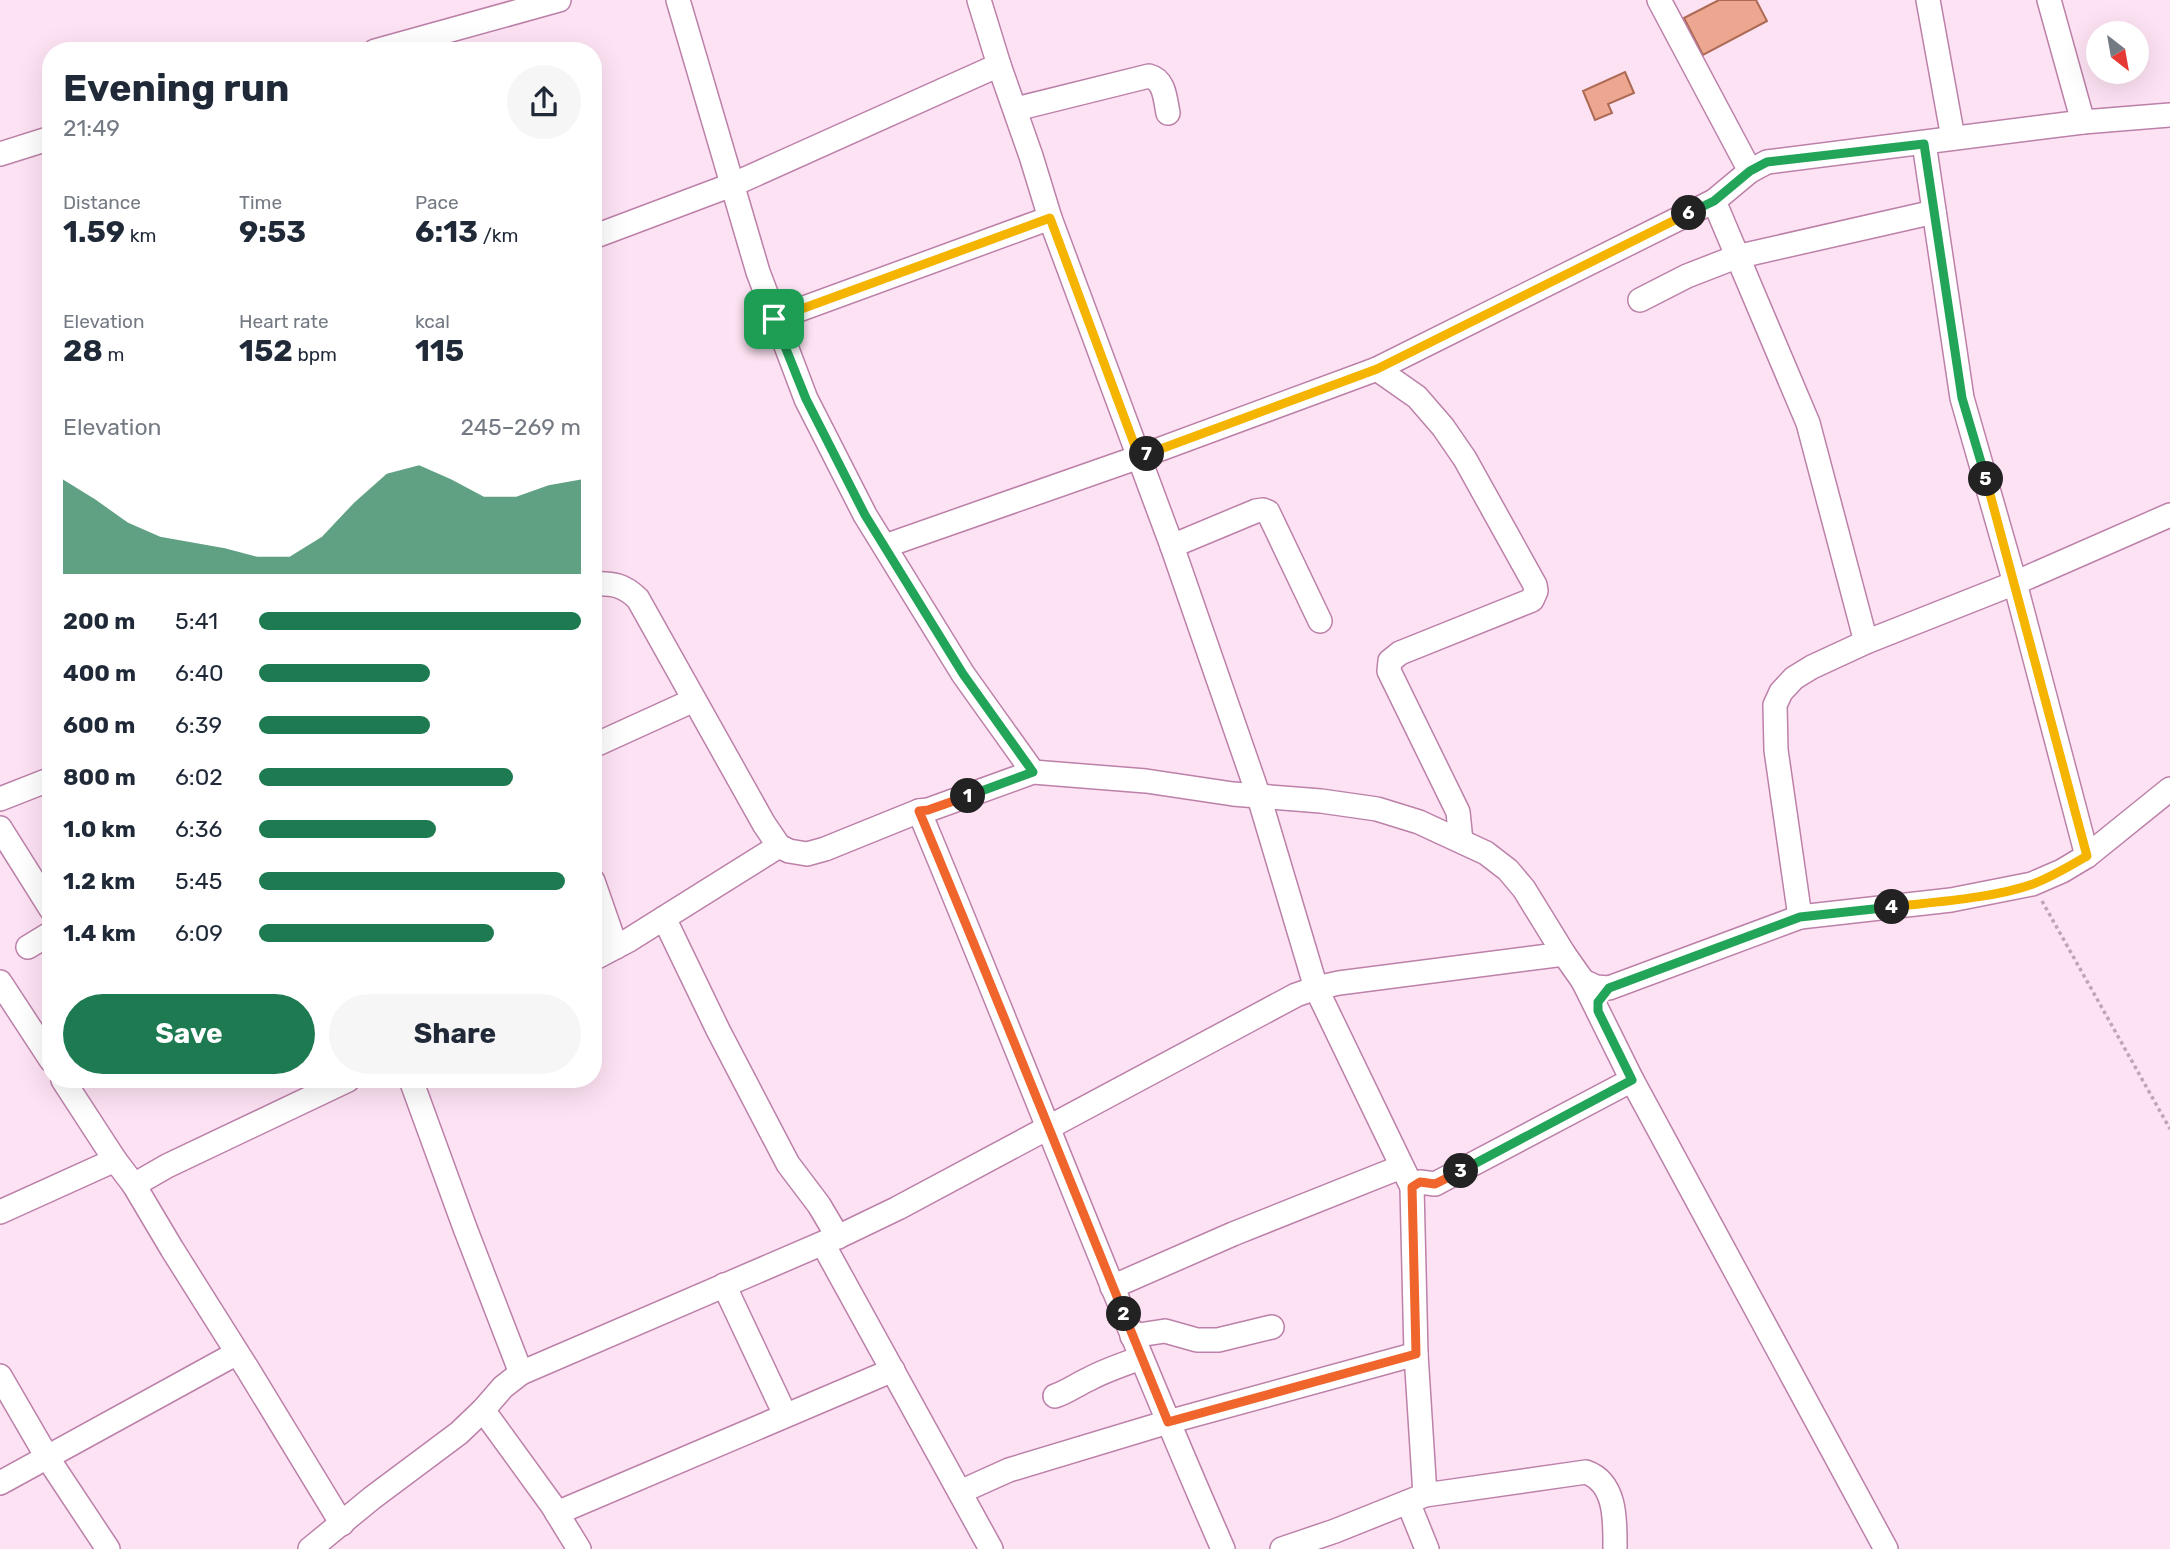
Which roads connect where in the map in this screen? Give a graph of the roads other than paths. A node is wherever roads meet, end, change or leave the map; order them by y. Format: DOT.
graph roads {
  1 [pos="559,0"];
  2 [pos="678,0"];
  3 [pos="979,0"];
  4 [pos="1659,0"];
  5 [pos="1928,0"];
  6 [pos="2049,0"];
  7 [pos="407,42"];
  8 [pos="999,65"];
  9 [pos="1016,109"];
  10 [pos="1168,113"];
  11 [pos="2170,115"];
  12 [pos="2083,122"];
  13 [pos="1953,138"];
  14 [pos="42,141"];
  15 [pos="1924,144"];
  16 [pos="0,154"];
  17 [pos="1750,171"];
  18 [pos="734,184"];
  19 [pos="1714,201"];
  20 [pos="1934,212"];
  21 [pos="1050,218"];
  22 [pos="602,234"];
  23 [pos="1736,257"];
  24 [pos="1640,300"];
  25 [pos="774,319"];
  26 [pos="1377,369"];
  27 [pos="1139,457"];
  28 [pos="2170,515"];
  29 [pos="885,546"];
  30 [pos="1172,547"];
  31 [pos="2015,583"];
  32 [pos="602,584"];
  33 [pos="1320,621"];
  34 [pos="1866,642"];
  35 [pos="694,701"];
  36 [pos="602,742"];
  37 [pos="1033,772"];
  38 [pos="42,783"];
  39 [pos="2170,789"];
  40 [pos="1259,797"];
  41 [pos="0,799"];
  42 [pos="919,811"];
  43 [pos="0,828"];
  44 [pos="1461,841"];
  45 [pos="779,846"];
  46 [pos="2087,856"];
  47 [pos="42,895"];
  48 [pos="602,906"];
  49 [pos="1800,917"];
  50 [pos="664,918"];
  51 [pos="42,938"];
  52 [pos="28,947"];
  53 [pos="617,947"];
  54 [pos="602,954"];
  55 [pos="1564,954"];
  56 [pos="1583,981"];
  57 [pos="0,982"];
  58 [pos="1316,988"];
  59 [pos="1609,988"];
  60 [pos="1598,1011"];
  61 [pos="42,1046"];
  62 [pos="1632,1080"];
  63 [pos="68,1088"];
  64 [pos="331,1088"];
  65 [pos="414,1088"];
  66 [pos="1048,1128"];
  67 [pos="116,1160"];
  68 [pos="1401,1167"];
  69 [pos="134,1185"];
  70 [pos="1412,1187"];
  71 [pos="0,1212"];
  72 [pos="830,1240"];
  73 [pos="724,1286"];
  74 [pos="1112,1287"];
  75 [pos="1272,1327"];
  76 [pos="1132,1336"];
  77 [pos="237,1353"];
  78 [pos="1416,1354"];
  79 [pos="1141,1358"];
  80 [pos="893,1370"];
  81 [pos="521,1373"];
  82 [pos="0,1376"];
  83 [pos="1055,1396"];
  84 [pos="780,1404"];
  85 [pos="483,1410"];
  86 [pos="1168,1422"];
  87 [pos="47,1457"];
  88 [pos="0,1483"];
  89 [pos="960,1492"];
  90 [pos="1417,1498"];
  91 [pos="557,1513"];
  92 [pos="342,1524"];
  93 [pos="108,1549"];
  94 [pos="310,1549"];
  95 [pos="579,1549"];
  96 [pos="991,1549"];
  97 [pos="1223,1549"];
  98 [pos="1282,1549"];
  99 [pos="1427,1549"];
  100 [pos="1615,1549"];
  101 [pos="1886,1549"];
  1 -- 7 [label="street"];
  2 -- 18 [label="street"];
  3 -- 8 [label="street"];
  4 -- 17 [label="street"];
  5 -- 13 [label="street"];
  6 -- 12 [label="street"];
  8 -- 9 [label="street"];
  8 -- 18 [label="street"];
  9 -- 10 [label="street"];
  9 -- 21 [label="street"];
  11 -- 12 [label="street"];
  12 -- 13 [label="street"];
  13 -- 15 [label="street"];
  14 -- 16 [label="street"];
  15 -- 17 [label="street"];
  15 -- 20 [label="street"];
  17 -- 19 [label="street"];
  18 -- 22 [label="street"];
  18 -- 25 [label="street"];
  19 -- 23 [label="street"];
  19 -- 26 [label="street"];
  20 -- 23 [label="street"];
  20 -- 31 [label="street"];
  21 -- 25 [label="street"];
  21 -- 27 [label="street"];
  23 -- 24 [label="street"];
  23 -- 34 [label="street"];
  25 -- 29 [label="street"];
  26 -- 27 [label="street"];
  26 -- 44 [label="street"];
  27 -- 29 [label="street"];
  27 -- 30 [label="street"];
  28 -- 31 [label="street"];
  29 -- 37 [label="street"];
  30 -- 33 [label="street"];
  30 -- 40 [label="street"];
  31 -- 34 [label="street"];
  31 -- 46 [label="street"];
  32 -- 35 [label="street"];
  34 -- 49 [label="street"];
  35 -- 36 [label="street"];
  35 -- 45 [label="street"];
  37 -- 40 [label="street"];
  37 -- 42 [label="street"];
  38 -- 41 [label="street"];
  39 -- 46 [label="street"];
  40 -- 44 [label="street"];
  40 -- 58 [label="street"];
  42 -- 45 [label="street"];
  42 -- 66 [label="street"];
  43 -- 47 [label="street"];
  44 -- 55 [label="street"];
  45 -- 50 [label="street"];
  46 -- 49 [label="street"];
  48 -- 53 [label="street"];
  49 -- 59 [label="street"];
  50 -- 53 [label="street"];
  50 -- 72 [label="street"];
  51 -- 52 [label="street"];
  53 -- 54 [label="street"];
  55 -- 56 [label="street"];
  55 -- 58 [label="street"];
  56 -- 59 [label="street"];
  56 -- 60 [label="street"];
  57 -- 61 [label="street"];
  58 -- 66 [label="street"];
  58 -- 68 [label="street"];
  59 -- 60 [label="street"];
  60 -- 62 [label="street"];
  62 -- 70 [label="street"];
  62 -- 101 [label="street"];
  63 -- 67 [label="street"];
  64 -- 69 [label="street"];
  65 -- 81 [label="street"];
  66 -- 72 [label="street"];
  66 -- 74 [label="street"];
  67 -- 69 [label="street"];
  67 -- 71 [label="street"];
  68 -- 70 [label="street"];
  68 -- 74 [label="street"];
  69 -- 77 [label="street"];
  70 -- 78 [label="street"];
  72 -- 73 [label="street"];
  72 -- 80 [label="street"];
  73 -- 81 [label="street"];
  73 -- 84 [label="street"];
  74 -- 76 [label="street"];
  75 -- 76 [label="street"];
  76 -- 79 [label="street"];
  77 -- 87 [label="street"];
  77 -- 92 [label="street"];
  78 -- 86 [label="street"];
  78 -- 90 [label="street"];
  79 -- 83 [label="street"];
  79 -- 86 [label="street"];
  80 -- 89 [label="street"];
  80 -- 91 [label="street"];
  81 -- 85 [label="street"];
  82 -- 87 [label="street"];
  85 -- 91 [label="street"];
  85 -- 92 [label="street"];
  86 -- 89 [label="street"];
  86 -- 97 [label="street"];
  87 -- 88 [label="street"];
  87 -- 93 [label="street"];
  89 -- 96 [label="street"];
  90 -- 98 [label="street"];
  90 -- 99 [label="street"];
  90 -- 100 [label="street"];
  91 -- 95 [label="street"];
  92 -- 94 [label="street"];
}
